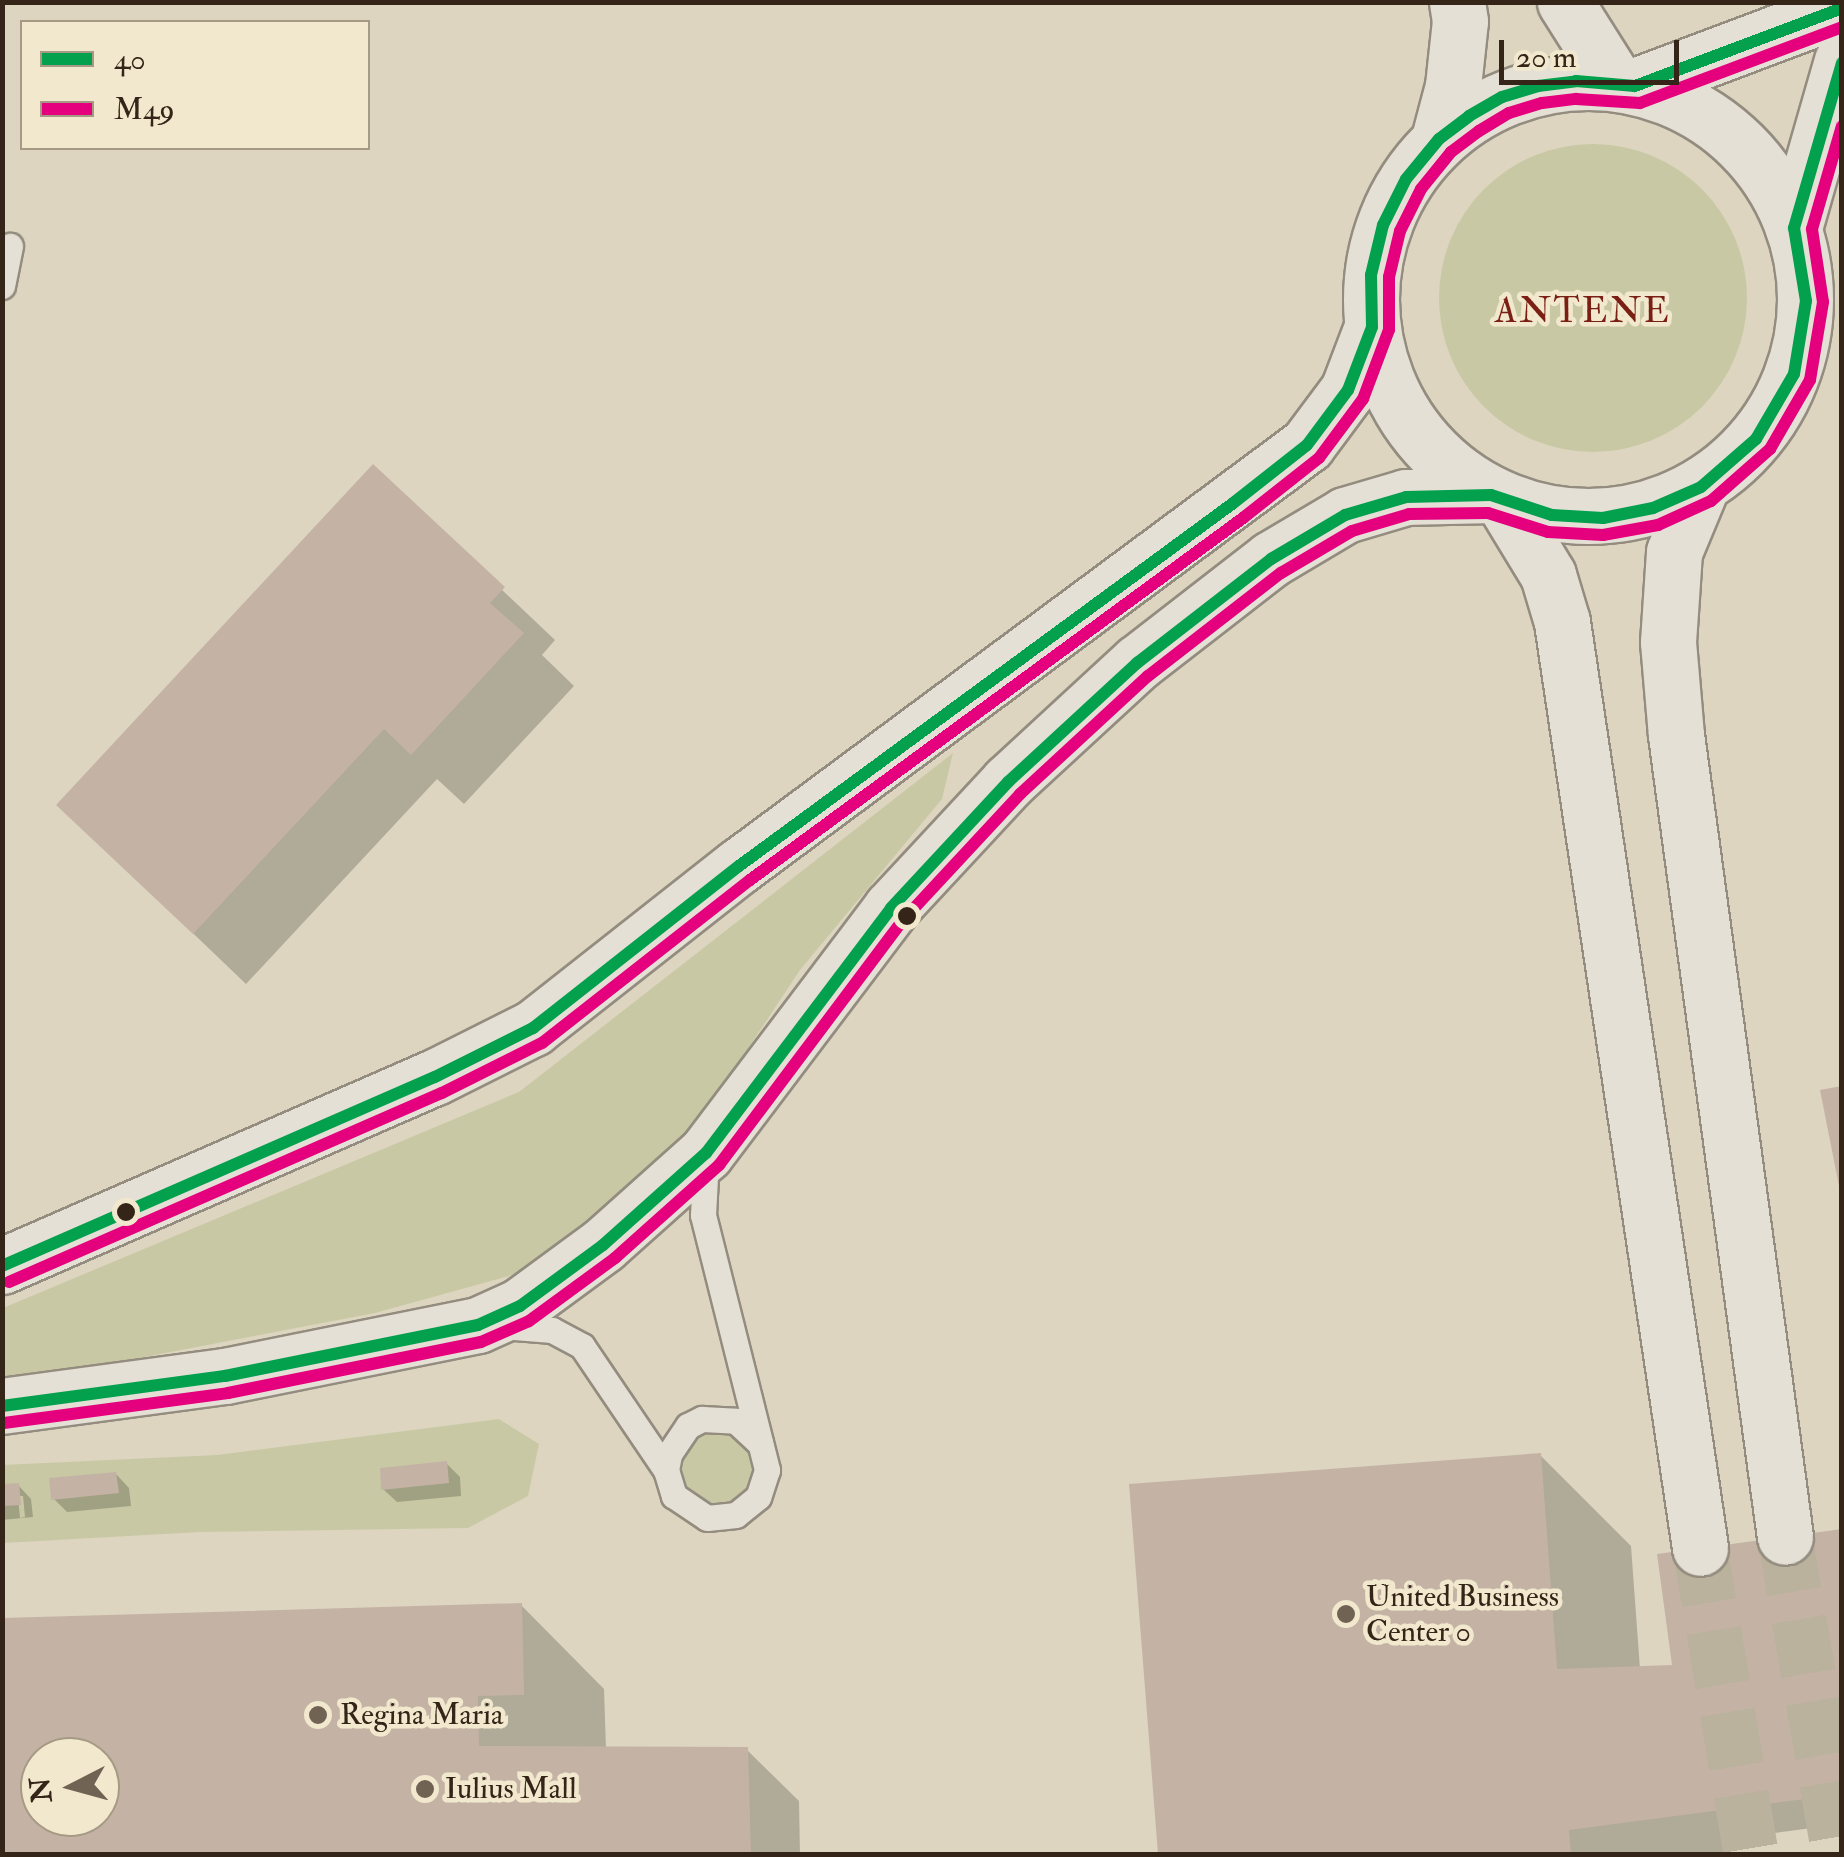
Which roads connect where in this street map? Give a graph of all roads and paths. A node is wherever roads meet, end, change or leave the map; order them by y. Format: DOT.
graph roads {
  1 [pos="1457,2"];
  2 [pos="1565,2"];
  3 [pos="1842,8"];
  4 [pos="1842,61"];
  5 [pos="1625,84"];
  6 [pos="1439,140"];
  7 [pos="1794,228"];
  8 [pos="10,246"];
  9 [pos="2,286"];
  10 [pos="1372,326"];
  11 [pos="1700,487"];
  12 [pos="1497,498"];
  13 [pos="706,1153"];
  14 [pos="2,1266"];
  15 [pos="478,1325"];
  16 [pos="2,1406"];
  17 [pos="760,1443"];
  18 [pos="666,1470"];
  19 [pos="1785,1537"];
  20 [pos="1700,1548"];
  1 -- 6 [label="main road"];
  2 -- 5 [label="main road"];
  3 -- 5 [label="main road"];
  4 -- 7 [label="main road"];
  5 -- 6 [label="main road"];
  5 -- 7 [label="main road"];
  6 -- 10 [label="main road"];
  7 -- 11 [label="main road"];
  8 -- 9 [label="lane"];
  10 -- 12 [label="main road"];
  10 -- 14 [label="main road"];
  11 -- 12 [label="main road"];
  11 -- 19 [label="main road"];
  12 -- 13 [label="main road"];
  12 -- 20 [label="main road"];
  13 -- 15 [label="main road"];
  13 -- 17 [label="lane"];
  15 -- 16 [label="main road"];
  15 -- 18 [label="lane"];
  17 -- 18 [label="lane"];
  17 -- 18 [label="lane"];
}
